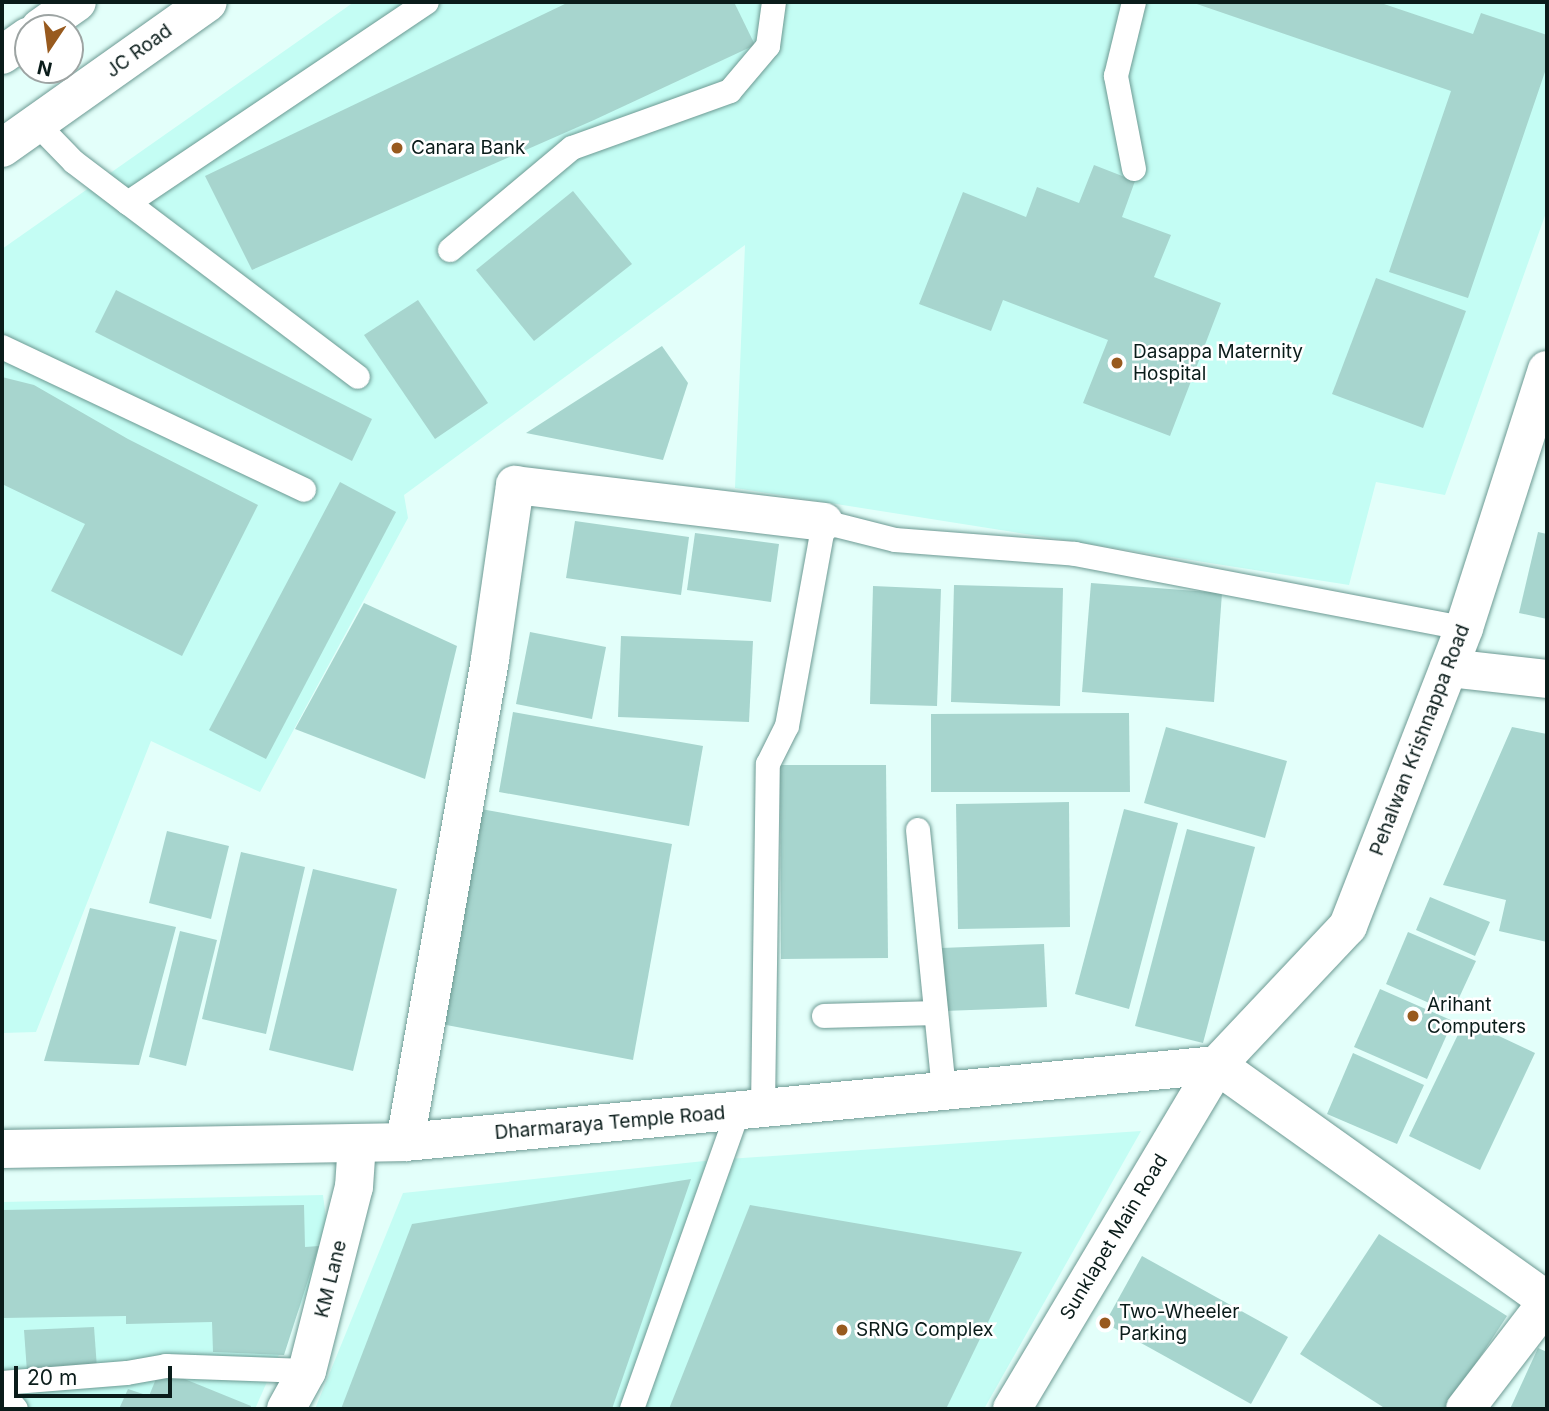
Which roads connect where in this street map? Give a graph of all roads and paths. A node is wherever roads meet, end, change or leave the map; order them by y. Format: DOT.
graph roads {
  1 [pos="77,2"];
  2 [pos="208,2"];
  3 [pos="428,2"];
  4 [pos="774,2"];
  5 [pos="1134,2"];
  6 [pos="60,14"];
  7 [pos="37,124"];
  8 [pos="2,148"];
  9 [pos="1134,169"];
  10 [pos="128,202"];
  11 [pos="450,250"];
  12 [pos="2,347"];
  13 [pos="1547,370"];
  14 [pos="358,377"];
  15 [pos="304,490"];
  16 [pos="824,522"];
  17 [pos="1464,628"];
  18 [pos="1449,668"];
  19 [pos="1547,679"];
  20 [pos="918,830"];
  21 [pos="936,1013"];
  22 [pos="824,1016"];
  23 [pos="1217,1065"];
  24 [pos="944,1091"];
  25 [pos="751,1110"];
  26 [pos="405,1142"];
  27 [pos="357,1143"];
  28 [pos="2,1149"];
  29 [pos="1547,1301"];
  30 [pos="307,1371"];
  31 [pos="2,1383"];
  32 [pos="2,1393"];
  33 [pos="16,1409"];
  34 [pos="286,1409"];
  35 [pos="632,1409"];
  36 [pos="1012,1409"];
  37 [pos="1465,1409"];
  1 -- 6 [label="main road"];
  2 -- 7 [label="main road, JC Road"];
  3 -- 10 [label="lane"];
  4 -- 11 [label="lane"];
  5 -- 9 [label="lane"];
  7 -- 8 [label="main road, JC Road"];
  7 -- 10 [label="lane"];
  10 -- 14 [label="lane"];
  12 -- 15 [label="lane"];
  13 -- 17 [label="main road, Pehalwan Krishnappa Road"];
  16 -- 17 [label="lane"];
  16 -- 25 [label="lane"];
  16 -- 26 [label="main road"];
  17 -- 18 [label="main road, Pehalwan Krishnappa Road"];
  18 -- 19 [label="main road"];
  18 -- 23 [label="main road, Pehalwan Krishnappa Road"];
  20 -- 21 [label="lane"];
  21 -- 22 [label="lane"];
  21 -- 24 [label="lane"];
  23 -- 24 [label="main road, Dharmaraya Temple Road"];
  23 -- 29 [label="main road"];
  23 -- 36 [label="main road, Sunklapet Main Road"];
  24 -- 25 [label="main road, Dharmaraya Temple Road"];
  25 -- 26 [label="main road, Dharmaraya Temple Road"];
  25 -- 35 [label="lane"];
  26 -- 27 [label="main road, Dharmaraya Temple Road"];
  27 -- 28 [label="main road, Dharmaraya Temple Road"];
  27 -- 30 [label="main road, KM Lane"];
  29 -- 37 [label="main road"];
  30 -- 31 [label="lane"];
  30 -- 34 [label="main road, KM Lane"];
  32 -- 33 [label="lane"];
}
